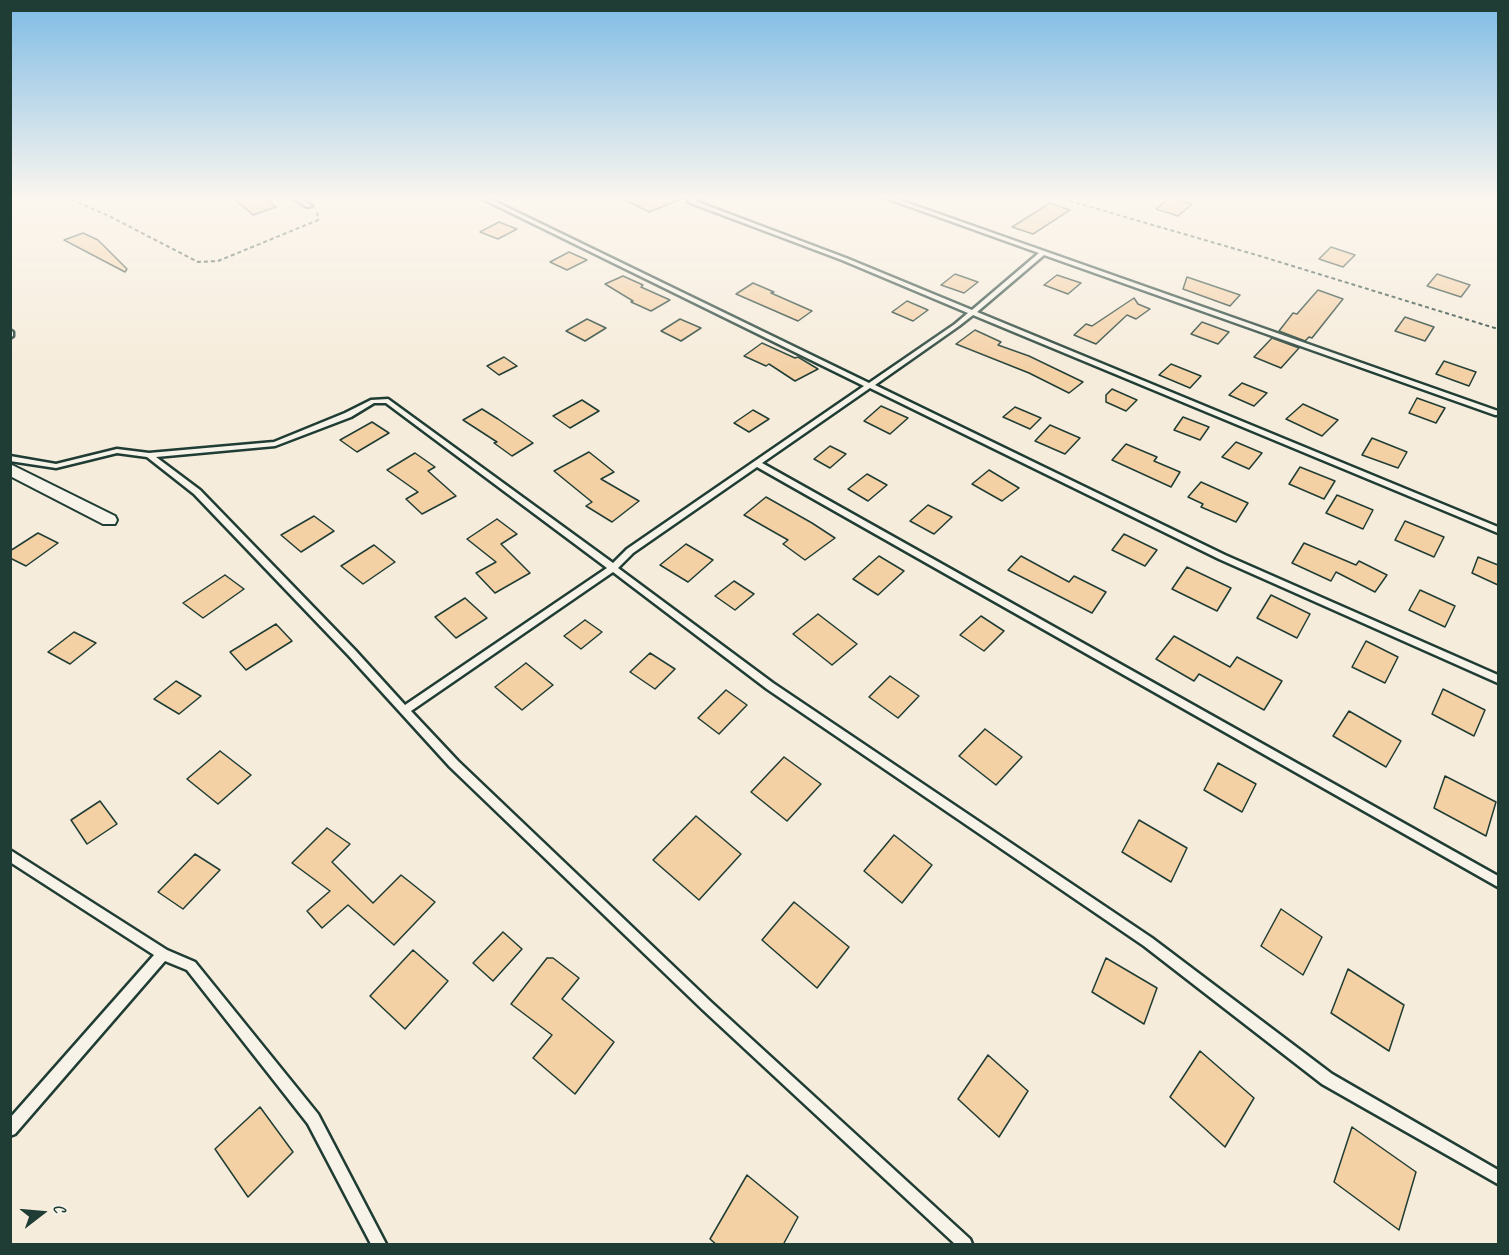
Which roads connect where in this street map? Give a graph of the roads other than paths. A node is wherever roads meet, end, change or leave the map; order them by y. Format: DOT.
graph roads {
  1 [pos="602,256"];
  2 [pos="835,256"];
  3 [pos="1040,256"];
  4 [pos="1050,256"];
  5 [pos="972,312"];
  6 [pos="870,386"];
  7 [pos="1498,413"];
  8 [pos="149,455"];
  9 [pos="10,458"];
  10 [pos="757,464"];
  11 [pos="10,469"];
  12 [pos="109,520"];
  13 [pos="1498,530"];
  14 [pos="613,568"];
  15 [pos="1498,679"];
  16 [pos="405,711"];
  17 [pos="10,855"];
  18 [pos="1498,882"];
  19 [pos="163,954"];
  20 [pos="10,1129"];
  21 [pos="1498,1177"];
  22 [pos="380,1245"];
  23 [pos="965,1245"];
  1 -- 6 [label="lane"];
  2 -- 5 [label="lane"];
  3 -- 5 [label="lane"];
  4 -- 7 [label="lane"];
  5 -- 6 [label="lane"];
  5 -- 13 [label="lane"];
  6 -- 10 [label="lane"];
  6 -- 15 [label="lane"];
  8 -- 9 [label="lane"];
  8 -- 14 [label="lane"];
  8 -- 16 [label="lane"];
  10 -- 14 [label="lane"];
  10 -- 18 [label="lane"];
  11 -- 12 [label="street"];
  14 -- 16 [label="lane"];
  14 -- 21 [label="lane"];
  16 -- 23 [label="lane"];
  17 -- 19 [label="lane"];
  19 -- 20 [label="lane"];
  19 -- 22 [label="lane"];
}
